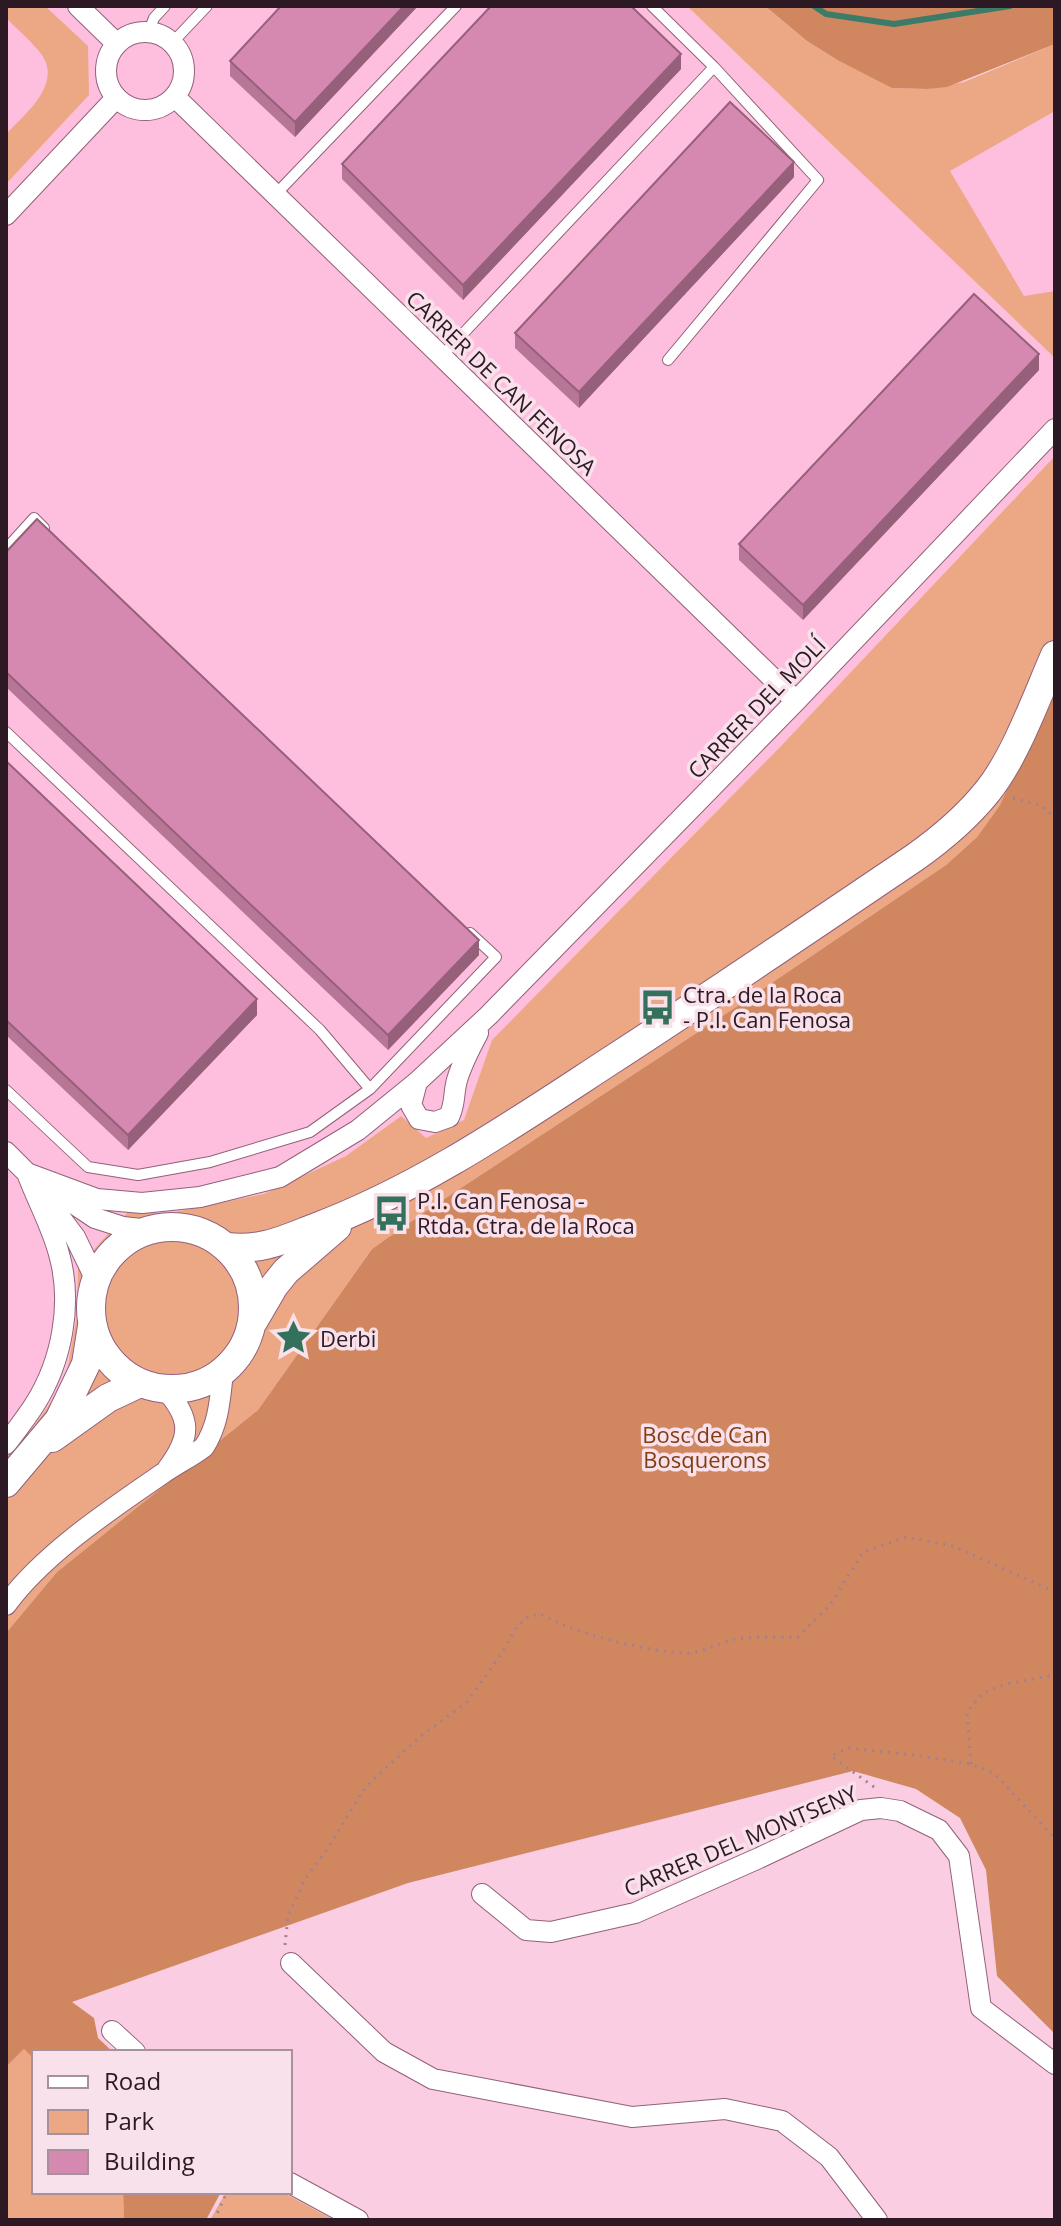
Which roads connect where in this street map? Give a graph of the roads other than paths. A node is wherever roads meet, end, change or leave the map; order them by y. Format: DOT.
graph roads {
  1 [pos="78,6"];
  2 [pos="165,6"];
  3 [pos="207,6"];
  4 [pos="456,6"];
  5 [pos="652,6"];
  6 [pos="149,31"];
  7 [pos="173,42"];
  8 [pos="116,43"];
  9 [pos="714,67"];
  10 [pos="175,97"];
  11 [pos="116,98"];
  12 [pos="276,194"];
  13 [pos="6,215"];
  14 [pos="442,356"];
  15 [pos="668,360"];
  16 [pos="1055,429"];
  17 [pos="56,539"];
  18 [pos="6,549"];
  19 [pos="1055,655"];
  20 [pos="796,701"];
  21 [pos="6,732"];
  22 [pos="462,925"];
  23 [pos="488,1016"];
  24 [pos="417,1082"];
  25 [pos="370,1089"];
  26 [pos="6,1090"];
  27 [pos="6,1152"];
  28 [pos="27,1173"];
  29 [pos="357,1212"];
  30 [pos="150,1230"];
  31 [pos="227,1247"];
  32 [pos="95,1278"];
  33 [pos="253,1322"];
  34 [pos="92,1326"];
  35 [pos="223,1372"];
  36 [pos="153,1386"];
  37 [pos="6,1444"];
  38 [pos="35,1450"];
  39 [pos="166,1471"];
  40 [pos="6,1483"];
  41 [pos="6,1605"];
  42 [pos="482,1894"];
  43 [pos="291,1963"];
  44 [pos="112,2031"];
  45 [pos="133,2050"];
  46 [pos="1055,2064"];
  47 [pos="292,2184"];
  48 [pos="358,2220"];
  49 [pos="877,2220"];
  1 -- 8 [label="street"];
  2 -- 6 [label="lane"];
  3 -- 7 [label="lane"];
  4 -- 12 [label="lane"];
  5 -- 9 [label="lane"];
  6 -- 7 [label="street"];
  6 -- 8 [label="street"];
  7 -- 10 [label="street"];
  8 -- 11 [label="street"];
  9 -- 14 [label="lane"];
  9 -- 15 [label="lane"];
  10 -- 11 [label="street"];
  10 -- 12 [label="street, CARRER DE CAN FENOSA"];
  11 -- 13 [label="street"];
  12 -- 14 [label="street, CARRER DE CAN FENOSA"];
  14 -- 20 [label="street, CARRER DE CAN FENOSA"];
  16 -- 20 [label="street, CARRER DEL MOLÍ"];
  17 -- 18 [label="lane"];
  19 -- 29 [label="street"];
  20 -- 23 [label="street, CARRER DEL MOLÍ"];
  21 -- 25 [label="lane"];
  22 -- 25 [label="lane"];
  23 -- 24 [label="street, CARRER DEL MOLÍ"];
  23 -- 24 [label="street, CARRER DEL MOLÍ"];
  24 -- 28 [label="street, CARRER DEL MOLÍ"];
  25 -- 26 [label="lane"];
  27 -- 28 [label="street"];
  28 -- 30 [label="street"];
  28 -- 32 [label="street"];
  28 -- 37 [label="street"];
  29 -- 31 [label="street"];
  29 -- 33 [label="street"];
  30 -- 31 [label="street"];
  30 -- 32 [label="street"];
  31 -- 33 [label="street"];
  32 -- 34 [label="street"];
  33 -- 35 [label="street"];
  34 -- 36 [label="street"];
  34 -- 38 [label="street"];
  35 -- 36 [label="street"];
  35 -- 39 [label="street"];
  36 -- 38 [label="street"];
  36 -- 39 [label="street"];
  38 -- 40 [label="street"];
  39 -- 41 [label="street"];
  42 -- 46 [label="street, CARRER DEL MONTSENY"];
  43 -- 49 [label="street"];
  44 -- 45 [label="street"];
  47 -- 48 [label="street"];
}
